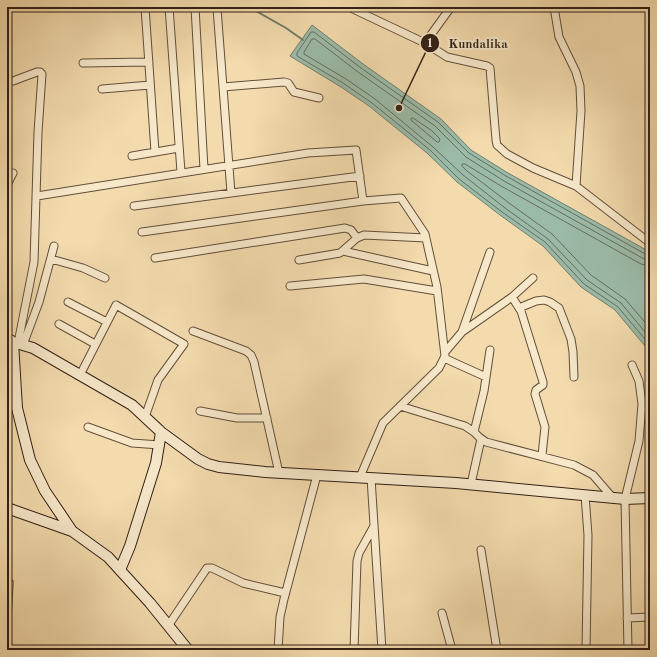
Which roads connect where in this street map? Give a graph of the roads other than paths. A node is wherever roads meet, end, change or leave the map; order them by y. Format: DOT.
graph roads {
  1 [pos="145,7"];
  2 [pos="169,7"];
  3 [pos="195,7"];
  4 [pos="451,7"];
  5 [pos="554,7"];
  6 [pos="217,8"];
  7 [pos="351,8"];
  8 [pos="425,42"];
  9 [pos="149,62"];
  10 [pos="83,64"];
  11 [pos="7,81"];
  12 [pos="150,85"];
  13 [pos="223,87"];
  14 [pos="102,90"];
  15 [pos="319,98"];
  16 [pos="179,148"];
  17 [pos="155,152"];
  18 [pos="132,156"];
  19 [pos="228,165"];
  20 [pos="204,169"];
  21 [pos="181,172"];
  22 [pos="13,173"];
  23 [pos="360,176"];
  24 [pos="7,185"];
  25 [pos="576,186"];
  26 [pos="231,193"];
  27 [pos="37,196"];
  28 [pos="363,201"];
  29 [pos="134,206"];
  30 [pos="142,232"];
  31 [pos="357,238"];
  32 [pos="426,238"];
  33 [pos="650,243"];
  34 [pos="54,246"];
  35 [pos="343,251"];
  36 [pos="490,252"];
  37 [pos="155,258"];
  38 [pos="51,259"];
  39 [pos="299,260"];
  40 [pos="433,270"];
  41 [pos="105,278"];
  42 [pos="532,278"];
  43 [pos="290,286"];
  44 [pos="437,291"];
  45 [pos="512,298"];
  46 [pos="68,302"];
  47 [pos="519,308"];
  48 [pos="107,322"];
  49 [pos="59,324"];
  50 [pos="193,331"];
  51 [pos="462,332"];
  52 [pos="15,342"];
  53 [pos="96,344"];
  54 [pos="490,350"];
  55 [pos="444,355"];
  56 [pos="632,365"];
  57 [pos="80,375"];
  58 [pos="574,376"];
  59 [pos="486,377"];
  60 [pos="400,406"];
  61 [pos="200,411"];
  62 [pos="145,417"];
  63 [pos="267,418"];
  64 [pos="88,427"];
  65 [pos="160,432"];
  66 [pos="474,432"];
  67 [pos="481,438"];
  68 [pos="160,444"];
  69 [pos="542,456"];
  70 [pos="279,473"];
  71 [pos="320,475"];
  72 [pos="360,477"];
  73 [pos="371,478"];
  74 [pos="471,484"];
  75 [pos="585,495"];
  76 [pos="612,497"];
  77 [pos="650,498"];
  78 [pos="625,499"];
  79 [pos="7,508"];
  80 [pos="374,526"];
  81 [pos="72,531"];
  82 [pos="481,550"];
  83 [pos="120,570"];
  84 [pos="11,582"];
  85 [pos="285,593"];
  86 [pos="442,613"];
  87 [pos="650,617"];
  88 [pos="627,618"];
  89 [pos="168,626"];
  90 [pos="7,650"];
  91 [pos="188,650"];
  92 [pos="278,650"];
  93 [pos="354,650"];
  94 [pos="382,650"];
  95 [pos="452,650"];
  96 [pos="497,650"];
  97 [pos="586,650"];
  98 [pos="628,650"];
  1 -- 9 [label="street"];
  2 -- 16 [label="street"];
  3 -- 20 [label="street"];
  4 -- 8 [label="street"];
  5 -- 25 [label="street"];
  6 -- 13 [label="street"];
  7 -- 8 [label="street"];
  8 -- 25 [label="street"];
  9 -- 10 [label="street"];
  9 -- 12 [label="street"];
  11 -- 27 [label="street"];
  12 -- 14 [label="street"];
  12 -- 17 [label="street"];
  13 -- 15 [label="street"];
  13 -- 19 [label="street"];
  16 -- 17 [label="street"];
  16 -- 21 [label="street"];
  17 -- 18 [label="street"];
  19 -- 20 [label="street"];
  19 -- 23 [label="street"];
  19 -- 26 [label="street"];
  20 -- 21 [label="street"];
  21 -- 27 [label="street"];
  22 -- 24 [label="street"];
  23 -- 26 [label="street"];
  23 -- 28 [label="street"];
  25 -- 33 [label="street"];
  26 -- 29 [label="street"];
  27 -- 52 [label="street"];
  28 -- 30 [label="street"];
  28 -- 32 [label="street"];
  31 -- 32 [label="street"];
  31 -- 35 [label="street"];
  31 -- 37 [label="street"];
  32 -- 40 [label="street"];
  34 -- 38 [label="street"];
  35 -- 39 [label="street"];
  35 -- 40 [label="street"];
  36 -- 51 [label="street"];
  38 -- 41 [label="street"];
  38 -- 52 [label="street"];
  40 -- 44 [label="street"];
  42 -- 45 [label="street"];
  43 -- 44 [label="street"];
  44 -- 55 [label="street"];
  45 -- 47 [label="street"];
  45 -- 51 [label="street"];
  46 -- 48 [label="street"];
  47 -- 58 [label="street"];
  47 -- 69 [label="street"];
  48 -- 53 [label="street"];
  48 -- 62 [label="street"];
  49 -- 53 [label="street"];
  50 -- 63 [label="street"];
  51 -- 55 [label="street"];
  52 -- 57 [label="street"];
  52 -- 81 [label="street"];
  53 -- 57 [label="street"];
  54 -- 59 [label="street"];
  55 -- 59 [label="street"];
  55 -- 60 [label="street"];
  56 -- 78 [label="street"];
  57 -- 62 [label="street"];
  59 -- 66 [label="street"];
  60 -- 66 [label="street"];
  60 -- 72 [label="street"];
  61 -- 63 [label="street"];
  62 -- 65 [label="street"];
  63 -- 70 [label="street"];
  64 -- 68 [label="street"];
  65 -- 68 [label="street"];
  65 -- 70 [label="street"];
  66 -- 67 [label="street"];
  67 -- 69 [label="street"];
  67 -- 74 [label="street"];
  68 -- 83 [label="street"];
  69 -- 76 [label="street"];
  70 -- 71 [label="street"];
  71 -- 72 [label="street"];
  71 -- 85 [label="street"];
  72 -- 73 [label="street"];
  73 -- 74 [label="street"];
  73 -- 80 [label="street"];
  74 -- 75 [label="street"];
  75 -- 76 [label="street"];
  75 -- 97 [label="street"];
  76 -- 78 [label="street"];
  77 -- 78 [label="street"];
  78 -- 88 [label="street"];
  79 -- 81 [label="street"];
  80 -- 93 [label="street"];
  80 -- 94 [label="street"];
  81 -- 83 [label="street"];
  82 -- 96 [label="street"];
  83 -- 89 [label="street"];
  84 -- 90 [label="lane"];
  85 -- 89 [label="street"];
  85 -- 92 [label="street"];
  86 -- 95 [label="street"];
  87 -- 88 [label="street"];
  88 -- 98 [label="street"];
  89 -- 91 [label="street"];
}
